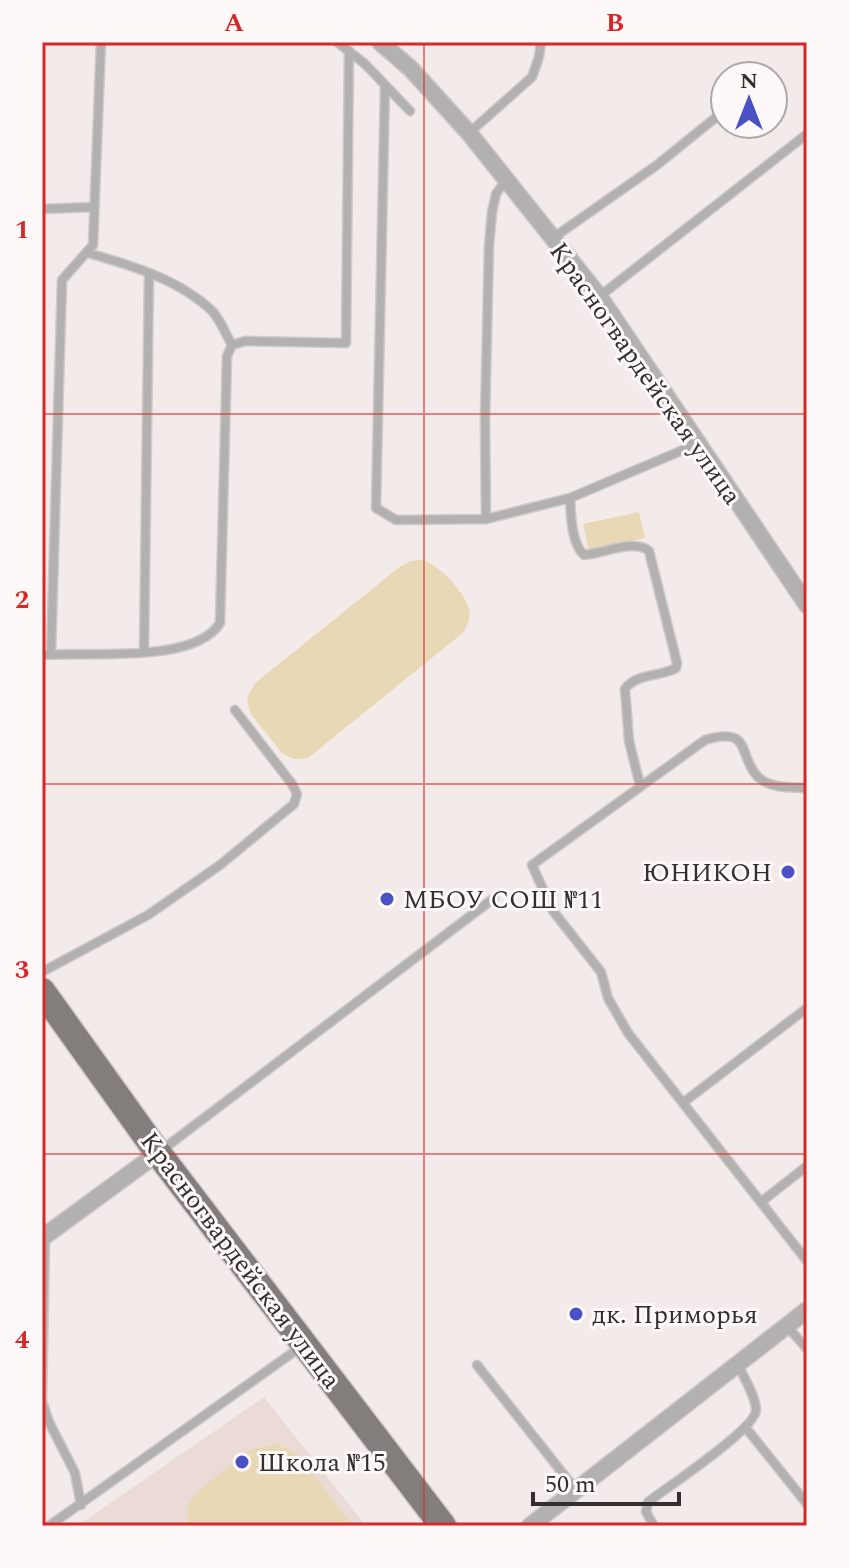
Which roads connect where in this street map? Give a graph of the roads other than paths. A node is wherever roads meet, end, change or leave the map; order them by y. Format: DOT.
graph roads {
  1 [pos="101,42"];
  2 [pos="337,42"];
  3 [pos="380,42"];
  4 [pos="541,42"];
  5 [pos="349,51"];
  6 [pos="385,87"];
  7 [pos="410,111"];
  8 [pos="709,123"];
  9 [pos="469,133"];
  10 [pos="807,134"];
  11 [pos="507,179"];
  12 [pos="94,207"];
  13 [pos="42,209"];
  14 [pos="553,238"];
  15 [pos="88,253"];
  16 [pos="149,274"];
  17 [pos="599,296"];
  18 [pos="232,345"];
  19 [pos="697,444"];
  20 [pos="570,498"];
  21 [pos="486,519"];
  22 [pos="807,605"];
  23 [pos="144,652"];
  24 [pos="46,655"];
  25 [pos="235,710"];
  26 [pos="640,785"];
  27 [pos="807,788"];
  28 [pos="494,898"];
  29 [pos="42,972"];
  30 [pos="42,991"];
  31 [pos="807,1008"];
  32 [pos="684,1102"];
  33 [pos="158,1153"];
  34 [pos="807,1166"];
  35 [pos="761,1202"];
  36 [pos="43,1234"];
  37 [pos="807,1261"];
  38 [pos="807,1310"];
  39 [pos="787,1326"];
  40 [pos="306,1343"];
  41 [pos="807,1349"];
  42 [pos="738,1364"];
  43 [pos="477,1365"];
  44 [pos="746,1428"];
  45 [pos="576,1490"];
  46 [pos="807,1504"];
  47 [pos="81,1505"];
  48 [pos="49,1526"];
  49 [pos="443,1526"];
  50 [pos="530,1526"];
  51 [pos="654,1526"];
  1 -- 12 [label="lane"];
  2 -- 5 [label="lane"];
  3 -- 9 [label="street, Красногвардейская улица"];
  4 -- 9 [label="lane"];
  5 -- 6 [label="lane"];
  5 -- 18 [label="lane"];
  6 -- 7 [label="lane"];
  6 -- 21 [label="lane"];
  8 -- 14 [label="lane"];
  9 -- 11 [label="street, Красногвардейская улица"];
  10 -- 17 [label="lane"];
  11 -- 14 [label="street, Красногвардейская улица"];
  11 -- 21 [label="lane"];
  12 -- 13 [label="lane"];
  12 -- 15 [label="lane"];
  14 -- 17 [label="street, Красногвардейская улица"];
  15 -- 16 [label="lane"];
  15 -- 24 [label="lane"];
  16 -- 18 [label="lane"];
  16 -- 23 [label="lane"];
  17 -- 19 [label="street, Красногвардейская улица"];
  18 -- 23 [label="lane"];
  19 -- 20 [label="lane"];
  19 -- 22 [label="street, Красногвардейская улица"];
  20 -- 21 [label="lane"];
  20 -- 26 [label="lane"];
  23 -- 24 [label="lane"];
  25 -- 29 [label="lane"];
  26 -- 27 [label="lane"];
  26 -- 32 [label="lane"];
  28 -- 33 [label="lane"];
  30 -- 33 [label="main road, Красногвардейская улица"];
  31 -- 32 [label="lane"];
  32 -- 35 [label="lane"];
  33 -- 36 [label="street"];
  33 -- 40 [label="main road, Красногвардейская улица"];
  34 -- 35 [label="lane"];
  35 -- 37 [label="lane"];
  36 -- 47 [label="lane"];
  38 -- 39 [label="street"];
  39 -- 41 [label="lane"];
  39 -- 42 [label="street"];
  40 -- 47 [label="lane"];
  40 -- 49 [label="main road, Красногвардейская улица"];
  42 -- 44 [label="lane"];
  42 -- 45 [label="street"];
  43 -- 45 [label="lane"];
  44 -- 46 [label="lane"];
  44 -- 51 [label="lane"];
  45 -- 50 [label="street"];
  47 -- 48 [label="lane"];
}
